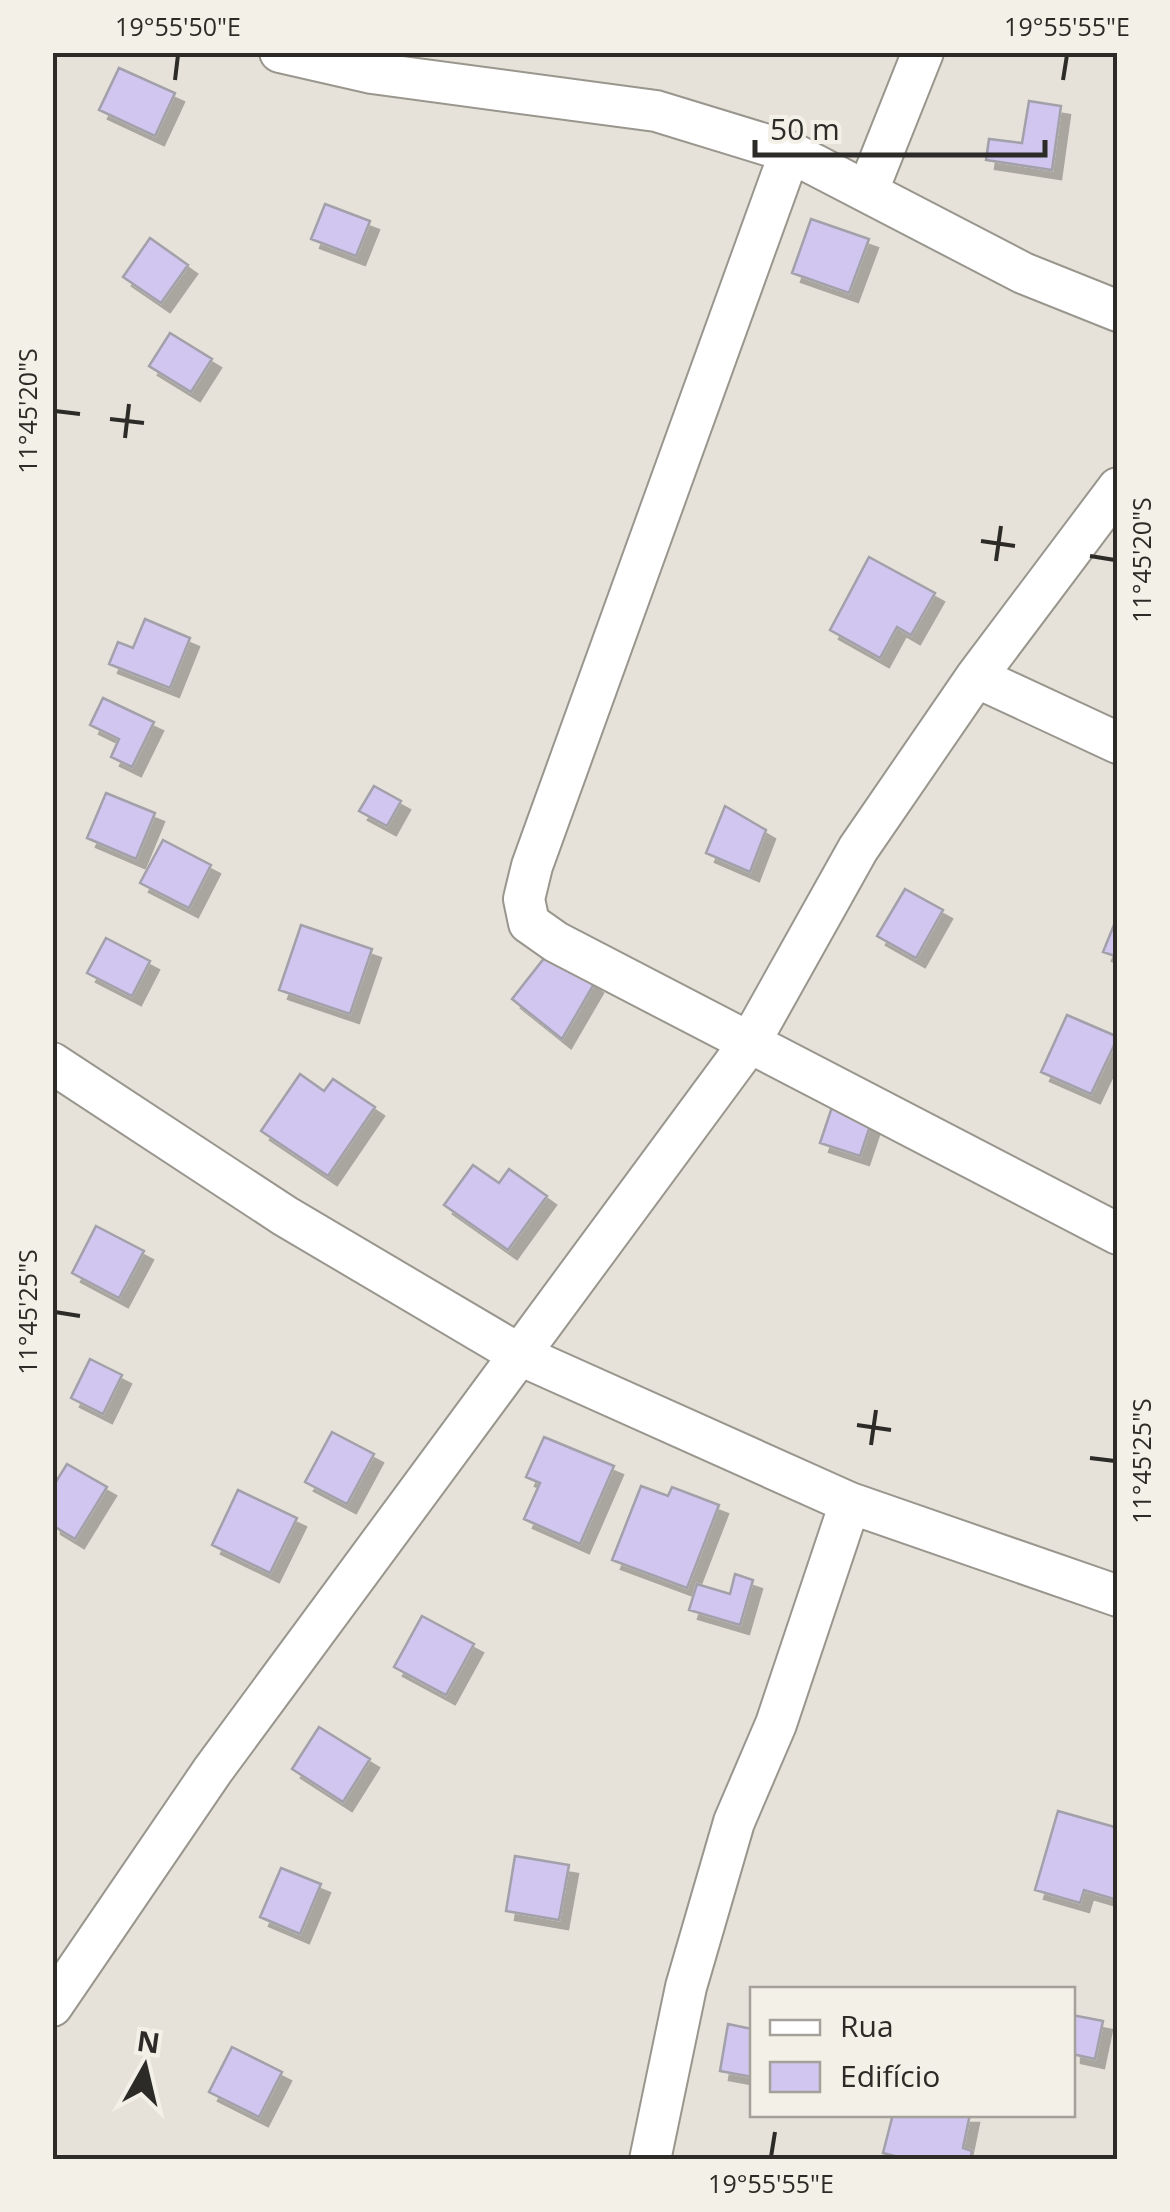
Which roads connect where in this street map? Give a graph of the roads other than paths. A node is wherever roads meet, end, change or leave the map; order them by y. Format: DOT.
graph roads {
  1 [pos="280,52"];
  2 [pos="923,52"];
  3 [pos="790,152"];
  4 [pos="868,190"];
  5 [pos="1118,311"];
  6 [pos="1118,488"];
  7 [pos="976,677"];
  8 [pos="1118,743"];
  9 [pos="750,1042"];
  10 [pos="52,1062"];
  11 [pos="1118,1234"];
  12 [pos="522,1356"];
  13 [pos="850,1503"];
  14 [pos="1118,1596"];
  15 [pos="52,2006"];
  16 [pos="650,2160"];
  1 -- 3 [label="street"];
  2 -- 4 [label="street"];
  3 -- 4 [label="street"];
  3 -- 9 [label="street"];
  4 -- 5 [label="street"];
  6 -- 7 [label="street"];
  7 -- 8 [label="street"];
  7 -- 9 [label="street"];
  9 -- 11 [label="street"];
  9 -- 12 [label="street"];
  10 -- 12 [label="street"];
  12 -- 13 [label="street"];
  12 -- 15 [label="street"];
  13 -- 14 [label="street"];
  13 -- 16 [label="street"];
}
